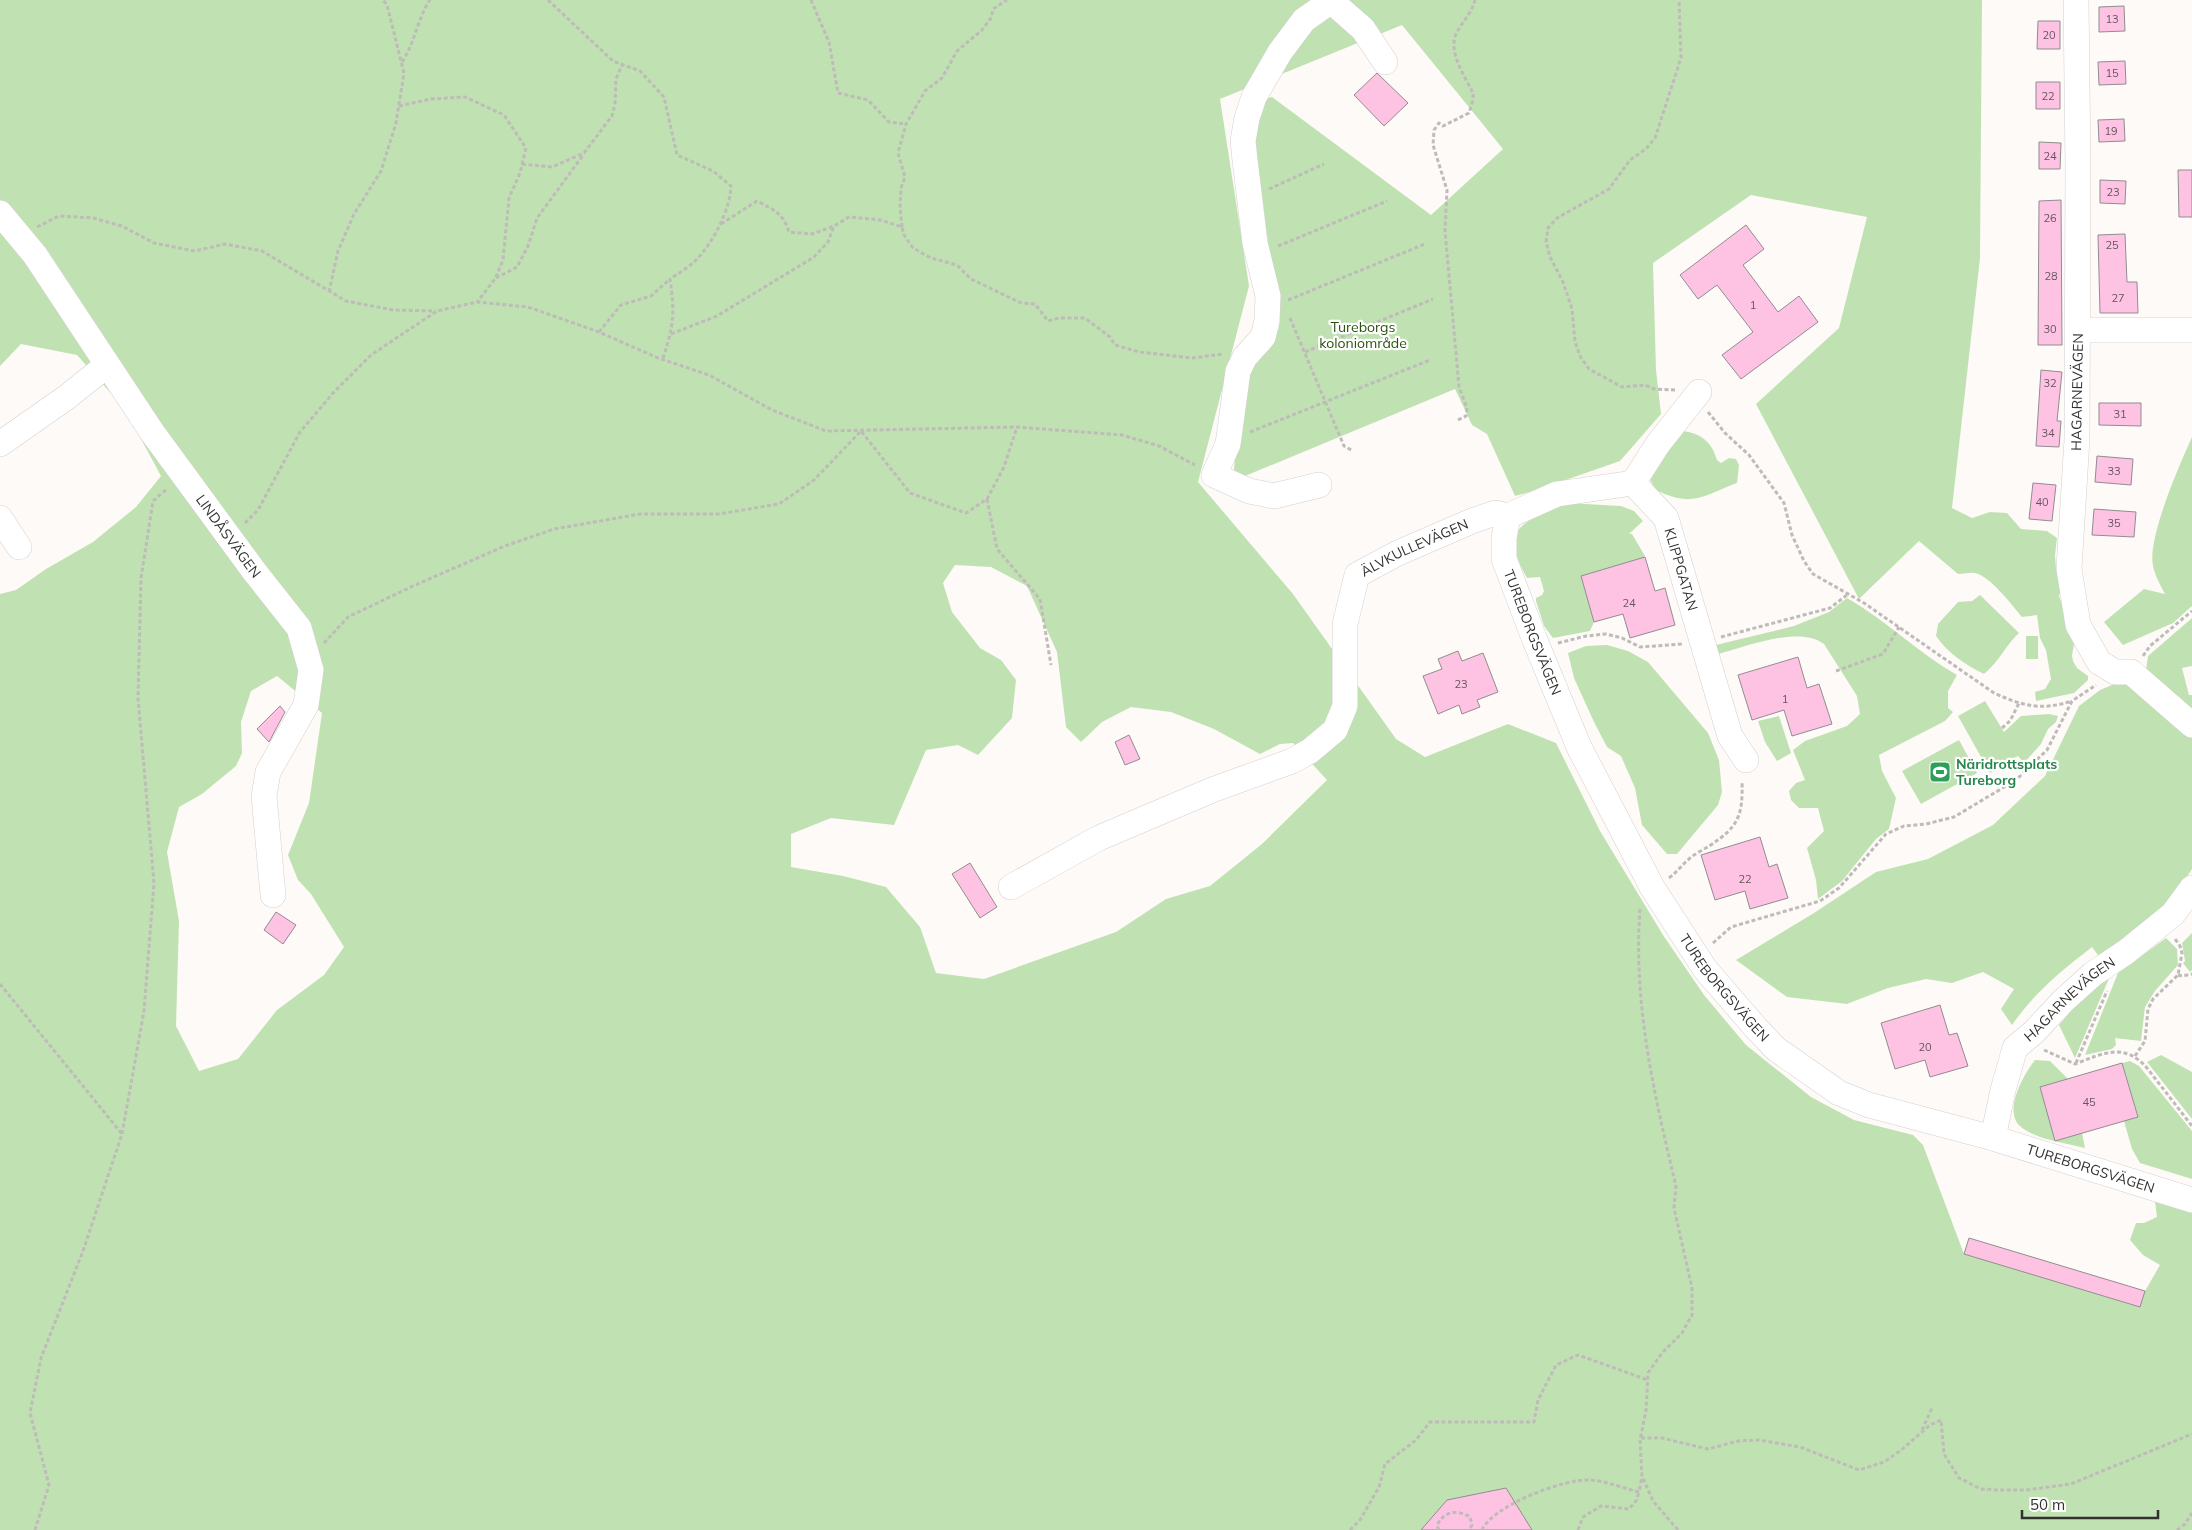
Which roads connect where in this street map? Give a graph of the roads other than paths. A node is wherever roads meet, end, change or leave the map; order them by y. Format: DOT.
graph roads {
  1 [pos="2076,0"];
  2 [pos="1330,1"];
  3 [pos="1385,62"];
  4 [pos="0,213"];
  5 [pos="2078,330"];
  6 [pos="2192,330"];
  7 [pos="107,365"];
  8 [pos="1699,392"];
  9 [pos="0,444"];
  10 [pos="1633,483"];
  11 [pos="1319,485"];
  12 [pos="1508,516"];
  13 [pos="0,518"];
  14 [pos="19,547"];
  15 [pos="2192,725"];
  16 [pos="1744,767"];
  17 [pos="1011,887"];
  18 [pos="2192,888"];
  19 [pos="273,895"];
  20 [pos="1993,1138"];
  21 [pos="2192,1200"];
  1 -- 5 [label="street, HAGARNEVÄGEN"];
  2 -- 3 [label="street"];
  2 -- 11 [label="street"];
  4 -- 7 [label="street, LINDÅSVÄGEN"];
  5 -- 6 [label="street"];
  5 -- 15 [label="street, HAGARNEVÄGEN"];
  7 -- 9 [label="street"];
  7 -- 19 [label="street, LINDÅSVÄGEN"];
  8 -- 10 [label="street"];
  10 -- 12 [label="street"];
  10 -- 16 [label="street, KLIPPGATAN"];
  12 -- 17 [label="street, ÄLVKULLEVÄGEN"];
  12 -- 20 [label="street, TUREBORGSVÄGEN"];
  13 -- 14 [label="street"];
  18 -- 20 [label="street, HAGARNEVÄGEN"];
  20 -- 21 [label="street, TUREBORGSVÄGEN"];
}
